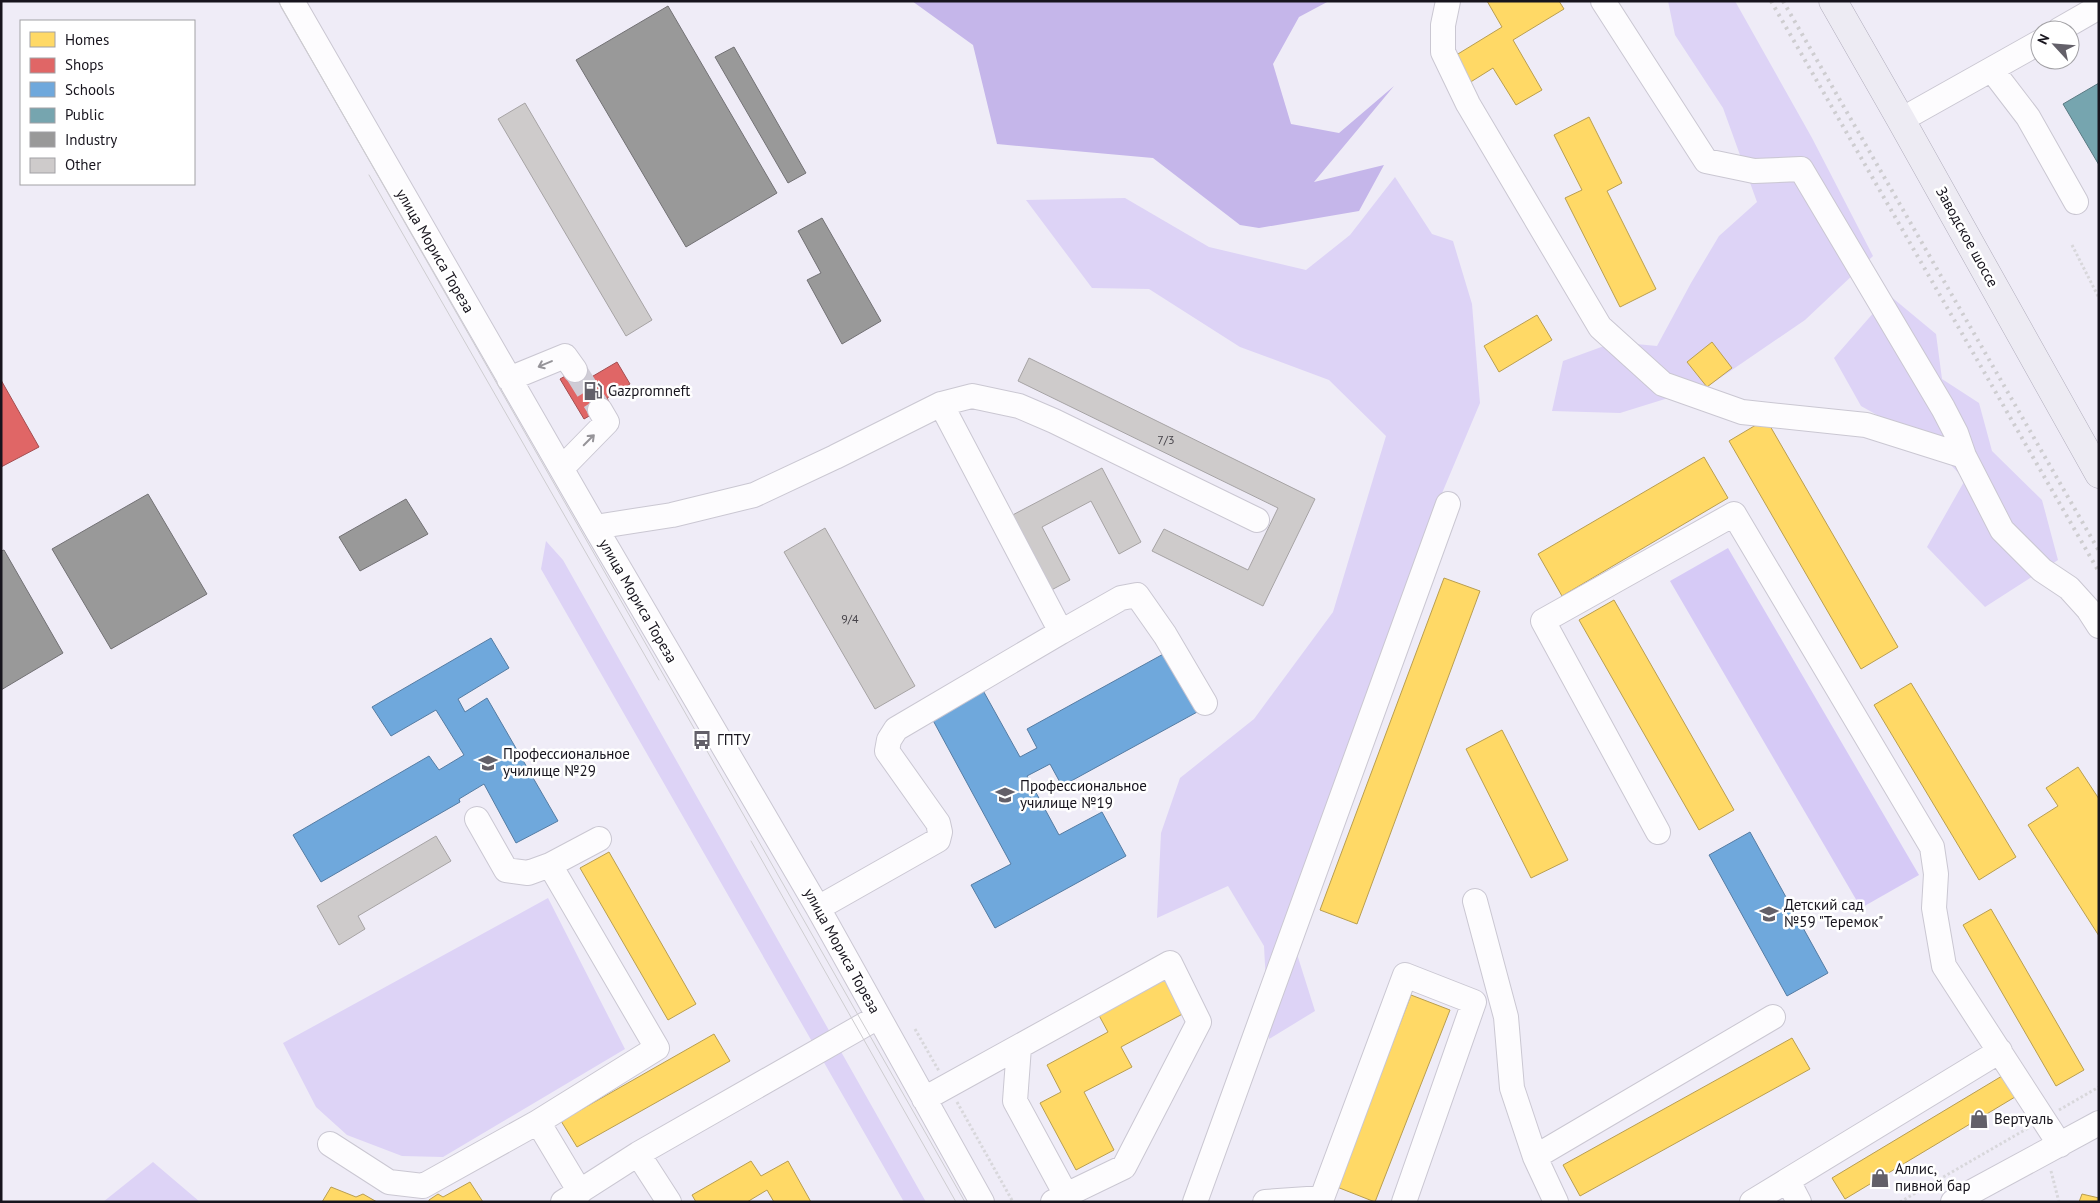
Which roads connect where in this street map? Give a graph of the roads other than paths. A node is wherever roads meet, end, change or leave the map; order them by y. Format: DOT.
graph roads {
  1 [pos="292,1"];
  2 [pos="1448,1"];
  3 [pos="1602,1"];
  4 [pos="1833,1"];
  5 [pos="2097,7"];
  6 [pos="2076,20"];
  7 [pos="2030,48"];
  8 [pos="1992,70"];
  9 [pos="1902,120"];
  10 [pos="2076,202"];
  11 [pos="575,370"];
  12 [pos="509,379"];
  13 [pos="941,404"];
  14 [pos="600,410"];
  15 [pos="1964,456"];
  16 [pos="562,468"];
  17 [pos="2099,474"];
  18 [pos="1448,504"];
  19 [pos="1257,520"];
  20 [pos="595,527"];
  21 [pos="2099,626"];
  22 [pos="1061,632"];
  23 [pos="1205,703"];
  24 [pos="477,819"];
  25 [pos="1658,832"];
  26 [pos="599,839"];
  27 [pos="550,865"];
  28 [pos="1475,901"];
  29 [pos="818,908"];
  30 [pos="878,1017"];
  31 [pos="1773,1017"];
  32 [pos="1019,1047"];
  33 [pos="2000,1051"];
  34 [pos="924,1099"];
  35 [pos="538,1122"];
  36 [pos="2099,1123"];
  37 [pos="330,1144"];
  38 [pos="2060,1145"];
  39 [pos="638,1154"];
  40 [pos="1536,1157"];
  41 [pos="1788,1181"];
  42 [pos="571,1197"];
  43 [pos="1060,1198"];
  44 [pos="1327,1200"];
  45 [pos="668,1202"];
  46 [pos="982,1202"];
  47 [pos="1195,1202"];
  48 [pos="1264,1202"];
  49 [pos="1404,1202"];
  50 [pos="1556,1202"];
  51 [pos="1752,1202"];
  52 [pos="1799,1202"];
  53 [pos="1953,1202"];
  1 -- 12 [label="street, улица Мориса Тореза"];
  2 -- 15 [label="street"];
  3 -- 15 [label="street"];
  4 -- 9 [label="main road, Заводское шоссе"];
  5 -- 6 [label="street"];
  7 -- 8 [label="street"];
  8 -- 9 [label="street"];
  8 -- 10 [label="street"];
  9 -- 17 [label="main road, Заводское шоссе"];
  11 -- 12 [label="street, one-way"];
  12 -- 16 [label="street, улица Мориса Тореза"];
  13 -- 19 [label="street"];
  13 -- 20 [label="street"];
  13 -- 22 [label="street"];
  16 -- 14 [label="street, one-way"];
  15 -- 21 [label="street"];
  16 -- 20 [label="street, улица Мориса Тореза"];
  18 -- 47 [label="street"];
  20 -- 29 [label="street, улица Мориса Тореза"];
  22 -- 23 [label="street"];
  22 -- 29 [label="street"];
  24 -- 27 [label="street"];
  25 -- 33 [label="street"];
  26 -- 27 [label="street"];
  27 -- 35 [label="street"];
  28 -- 40 [label="street"];
  29 -- 30 [label="street, улица Мориса Тореза"];
  30 -- 34 [label="street, улица Мориса Тореза"];
  30 -- 39 [label="street"];
  31 -- 40 [label="street"];
  32 -- 34 [label="street"];
  32 -- 43 [label="street"];
  32 -- 43 [label="street"];
  33 -- 38 [label="street"];
  33 -- 41 [label="street"];
  34 -- 46 [label="street, улица Мориса Тореза"];
  35 -- 37 [label="street"];
  35 -- 42 [label="street"];
  36 -- 38 [label="street"];
  38 -- 53 [label="street"];
  39 -- 42 [label="street"];
  39 -- 45 [label="street"];
  40 -- 50 [label="street"];
  41 -- 51 [label="street"];
  41 -- 52 [label="street"];
  44 -- 48 [label="street"];
  44 -- 49 [label="street"];
}
